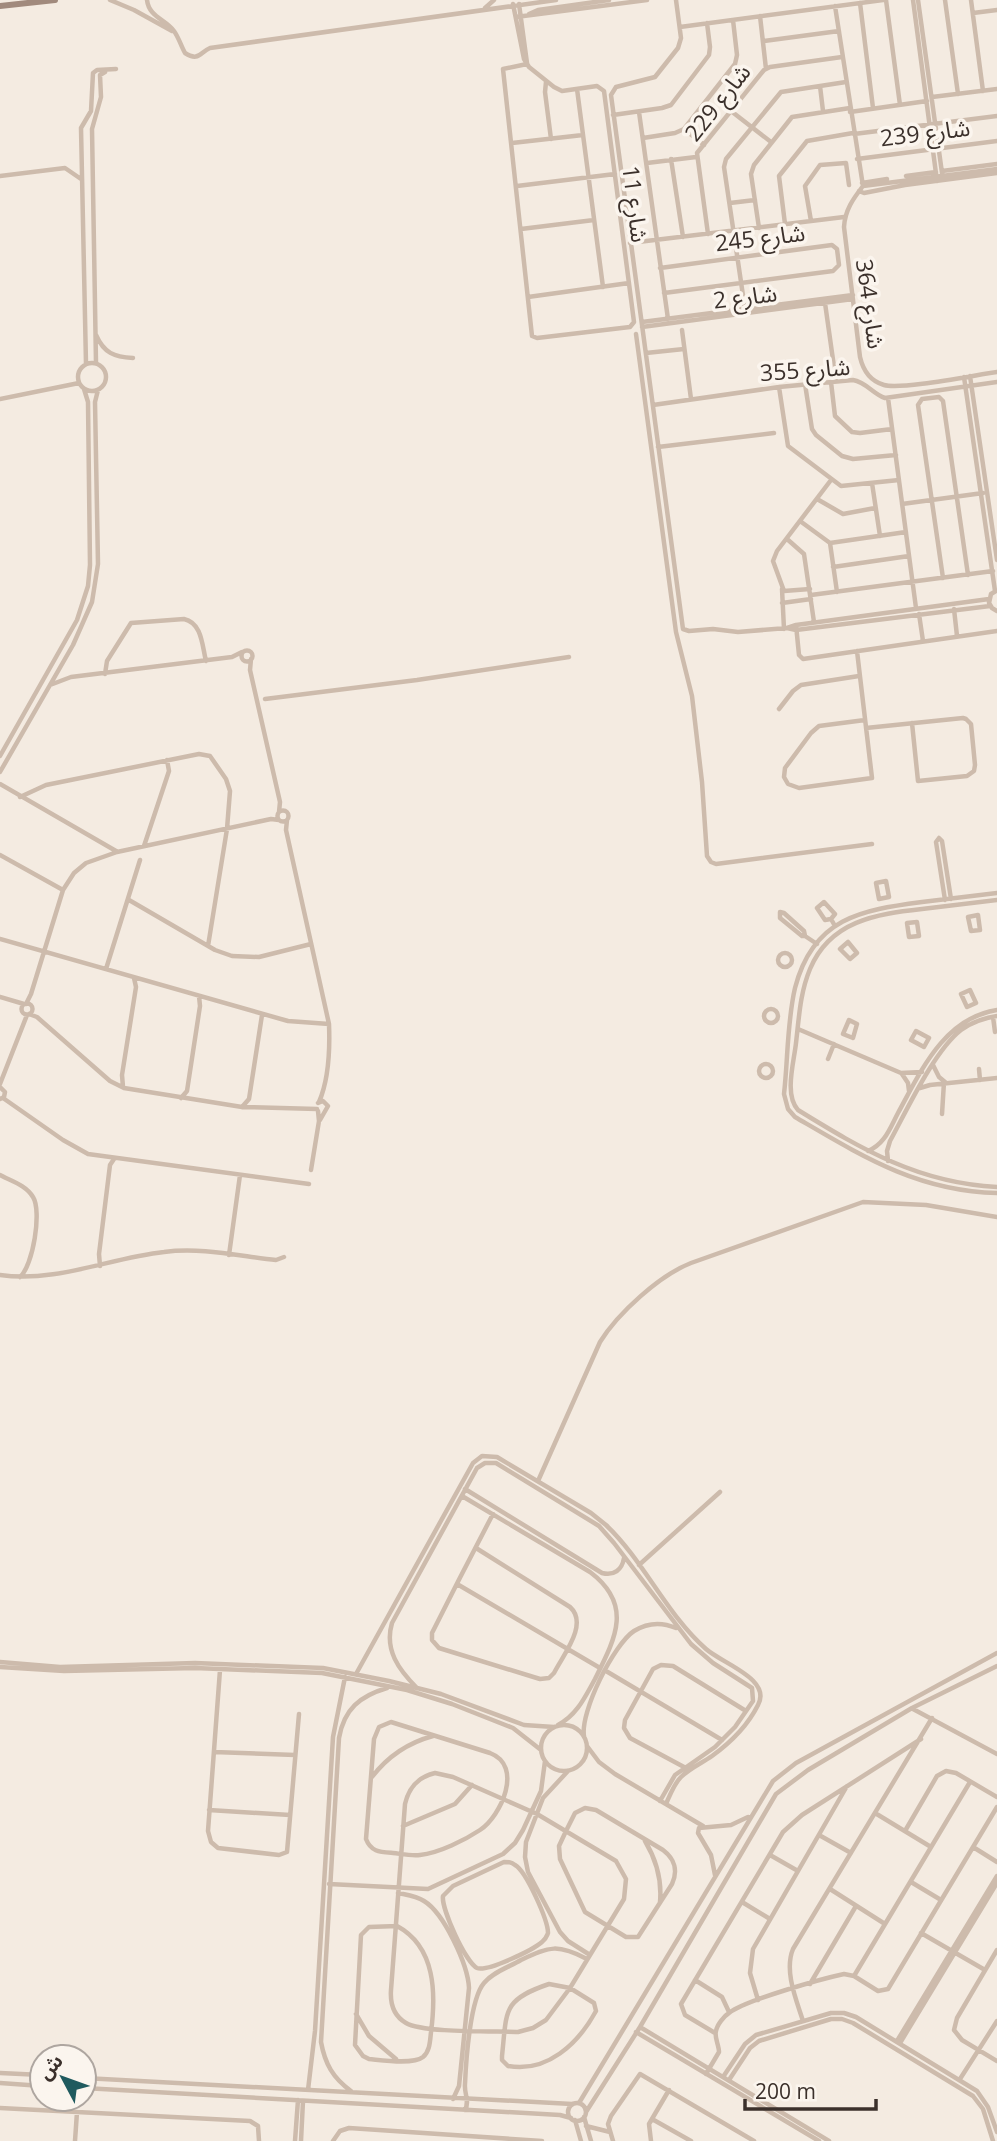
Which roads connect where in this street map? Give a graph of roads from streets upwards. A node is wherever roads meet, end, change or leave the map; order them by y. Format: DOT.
graph roads {
  1 [pos="55,0"];
  2 [pos="110,0"];
  3 [pos="147,0"];
  4 [pos="494,0"];
  5 [pos="531,0"];
  6 [pos="556,0"];
  7 [pos="609,0"];
  8 [pos="647,0"];
  9 [pos="676,0"];
  10 [pos="884,0"];
  11 [pos="916,0"];
  12 [pos="945,0"];
  13 [pos="971,0"];
  14 [pos="860,3"];
  15 [pos="518,4"];
  16 [pos="0,6"];
  17 [pos="835,6"];
  18 [pos="485,9"];
  19 [pos="997,10"];
  20 [pos="973,13"];
  21 [pos="528,15"];
  22 [pos="760,16"];
  23 [pos="518,17"];
  24 [pos="733,20"];
  25 [pos="707,23"];
  26 [pos="680,27"];
  27 [pos="839,31"];
  28 [pos="175,32"];
  29 [pos="764,41"];
  30 [pos="842,57"];
  31 [pos="527,64"];
  32 [pos="766,69"];
  33 [pos="94,71"];
  34 [pos="100,75"];
  35 [pos="546,82"];
  36 [pos="846,82"];
  37 [pos="820,86"];
  38 [pos="577,89"];
  39 [pos="997,89"];
  40 [pos="983,91"];
  41 [pos="958,94"];
  42 [pos="929,99"];
  43 [pos="900,105"];
  44 [pos="873,108"];
  45 [pos="850,110"];
  46 [pos="731,111"];
  47 [pos="823,111"];
  48 [pos="639,112"];
  49 [pos="613,115"];
  50 [pos="997,116"];
  51 [pos="87,118"];
  52 [pos="93,120"];
  53 [pos="933,124"];
  54 [pos="751,127"];
  55 [pos="684,129"];
  56 [pos="854,134"];
  57 [pos="583,135"];
  58 [pos="643,138"];
  59 [pos="551,139"];
  60 [pos="997,141"];
  61 [pos="771,142"];
  62 [pos="512,143"];
  63 [pos="704,145"];
  64 [pos="936,149"];
  65 [pos="696,157"];
  66 [pos="671,159"];
  67 [pos="857,159"];
  68 [pos="647,163"];
  69 [pos="997,163"];
  70 [pos="997,171"];
  71 [pos="615,174"];
  72 [pos="0,176"];
  73 [pos="939,176"];
  74 [pos="588,177"];
  75 [pos="81,180"];
  76 [pos="849,185"];
  77 [pos="517,186"];
  78 [pos="861,187"];
  79 [pos="755,200"];
  80 [pos="730,203"];
  81 [pos="844,217"];
  82 [pos="594,220"];
  83 [pos="811,221"];
  84 [pos="785,224"];
  85 [pos="759,228"];
  86 [pos="521,229"];
  87 [pos="734,231"];
  88 [pos="708,234"];
  89 [pos="682,237"];
  90 [pos="657,240"];
  91 [pos="630,243"];
  92 [pos="737,258"];
  93 [pos="660,268"];
  94 [pos="629,283"];
  95 [pos="741,283"];
  96 [pos="603,287"];
  97 [pos="664,293"];
  98 [pos="528,297"];
  99 [pos="853,297"];
  100 [pos="825,303"];
  101 [pos="749,310"];
  102 [pos="668,319"];
  103 [pos="642,325"];
  104 [pos="682,330"];
  105 [pos="94,332"];
  106 [pos="636,334"];
  107 [pos="684,349"];
  108 [pos="646,353"];
  109 [pos="133,358"];
  110 [pos="96,363"];
  111 [pos="86,364"];
  112 [pos="997,372"];
  113 [pos="967,376"];
  114 [pos="833,382"];
  115 [pos="877,382"];
  116 [pos="997,382"];
  117 [pos="79,383"];
  118 [pos="805,384"];
  119 [pos="969,386"];
  120 [pos="779,387"];
  121 [pos="84,389"];
  122 [pos="97,390"];
  123 [pos="872,390"];
  124 [pos="888,398"];
  125 [pos="0,399"];
  126 [pos="691,399"];
  127 [pos="652,405"];
  128 [pos="892,429"];
  129 [pos="774,433"];
  130 [pos="658,447"];
  131 [pos="896,455"];
  132 [pos="831,480"];
  133 [pos="899,480"];
  134 [pos="872,483"];
  135 [pos="983,493"];
  136 [pos="957,496"];
  137 [pos="817,499"];
  138 [pos="932,500"];
  139 [pos="902,503"];
  140 [pos="875,508"];
  141 [pos="800,521"];
  142 [pos="906,532"];
  143 [pos="880,536"];
  144 [pos="787,539"];
  145 [pos="830,543"];
  146 [pos="909,556"];
  147 [pos="997,560"];
  148 [pos="833,567"];
  149 [pos="992,571"];
  150 [pos="968,575"];
  151 [pos="943,578"];
  152 [pos="913,583"];
  153 [pos="88,586"];
  154 [pos="95,587"];
  155 [pos="782,589"];
  156 [pos="996,591"];
  157 [pos="837,592"];
  158 [pos="811,594"];
  159 [pos="782,603"];
  160 [pos="990,603"];
  161 [pos="916,608"];
  162 [pos="954,609"];
  163 [pos="997,611"];
  164 [pos="919,614"];
  165 [pos="814,622"];
  166 [pos="683,627"];
  167 [pos="796,627"];
  168 [pos="786,628"];
  169 [pos="676,629"];
  170 [pos="997,631"];
  171 [pos="957,636"];
  172 [pos="923,641"];
  173 [pos="857,651"];
  174 [pos="242,652"];
  175 [pos="232,657"];
  176 [pos="569,657"];
  177 [pos="251,659"];
  178 [pos="243,660"];
  179 [pos="63,661"];
  180 [pos="206,661"];
  181 [pos="250,670"];
  182 [pos="106,674"];
  183 [pos="859,676"];
  184 [pos="71,677"];
  185 [pos="49,686"];
  186 [pos="265,699"];
  187 [pos="779,709"];
  188 [pos="865,719"];
  189 [pos="912,723"];
  190 [pos="866,727"];
  191 [pos="0,756"];
  192 [pos="167,760"];
  193 [pos="0,772"];
  194 [pos="1,785"];
  195 [pos="36,789"];
  196 [pos="20,797"];
  197 [pos="280,802"];
  198 [pos="34,805"];
  199 [pos="286,811"];
  200 [pos="278,813"];
  201 [pos="271,819"];
  202 [pos="283,820"];
  203 [pos="227,829"];
  204 [pos="100,841"];
  205 [pos="152,841"];
  206 [pos="872,844"];
  207 [pos="144,846"];
  208 [pos="117,852"];
  209 [pos="1,856"];
  210 [pos="102,856"];
  211 [pos="140,860"];
  212 [pos="942,864"];
  213 [pos="63,890"];
  214 [pos="997,893"];
  215 [pos="948,899"];
  216 [pos="129,900"];
  217 [pos="883,900"];
  218 [pos="997,900"];
  219 [pos="972,903"];
  220 [pos="884,907"];
  221 [pos="911,910"];
  222 [pos="974,916"];
  223 [pos="831,919"];
  224 [pos="912,922"];
  225 [pos="835,926"];
  226 [pos="835,935"];
  227 [pos="805,936"];
  228 [pos="0,939"];
  229 [pos="311,944"];
  230 [pos="844,945"];
  231 [pos="208,946"];
  232 [pos="815,946"];
  233 [pos="45,951"];
  234 [pos="819,953"];
  235 [pos="792,963"];
  236 [pos="803,967"];
  237 [pos="106,969"];
  238 [pos="134,977"];
  239 [pos="142,980"];
  240 [pos="135,987"];
  241 [pos="199,996"];
  242 [pos="0,997"];
  243 [pos="206,999"];
  244 [pos="200,1006"];
  245 [pos="971,1006"];
  246 [pos="27,1009"];
  247 [pos="997,1010"];
  248 [pos="262,1015"];
  249 [pos="975,1016"];
  250 [pos="995,1016"];
  251 [pos="779,1017"];
  252 [pos="791,1018"];
  253 [pos="329,1024"];
  254 [pos="797,1029"];
  255 [pos="995,1032"];
  256 [pos="848,1036"];
  257 [pos="927,1043"];
  258 [pos="834,1044"];
  259 [pos="843,1048"];
  260 [pos="937,1048"];
  261 [pos="828,1059"];
  262 [pos="933,1065"];
  263 [pos="979,1069"];
  264 [pos="923,1072"];
  265 [pos="774,1073"];
  266 [pos="901,1073"];
  267 [pos="122,1074"];
  268 [pos="786,1074"];
  269 [pos="997,1079"];
  270 [pos="980,1080"];
  271 [pos="110,1081"];
  272 [pos="946,1084"];
  273 [pos="124,1088"];
  274 [pos="919,1089"];
  275 [pos="187,1091"];
  276 [pos="324,1093"];
  277 [pos="2,1094"];
  278 [pos="908,1095"];
  279 [pos="181,1098"];
  280 [pos="249,1099"];
  281 [pos="191,1100"];
  282 [pos="327,1104"];
  283 [pos="242,1107"];
  284 [pos="256,1108"];
  285 [pos="319,1108"];
  286 [pos="942,1114"];
  287 [pos="888,1140"];
  288 [pos="868,1151"];
  289 [pos="105,1157"];
  290 [pos="115,1158"];
  291 [pos="888,1162"];
  292 [pos="110,1165"];
  293 [pos="311,1170"];
  294 [pos="0,1175"];
  295 [pos="240,1175"];
  296 [pos="309,1184"];
  297 [pos="997,1187"];
  298 [pos="997,1193"];
  299 [pos="997,1217"];
  300 [pos="229,1255"];
  301 [pos="284,1257"];
  302 [pos="100,1265"];
  303 [pos="29,1266"];
  304 [pos="0,1275"];
  305 [pos="20,1277"];
  306 [pos="36,1277"];
  307 [pos="538,1481"];
  308 [pos="465,1489"];
  309 [pos="720,1492"];
  310 [pos="462,1496"];
  311 [pos="493,1514"];
  312 [pos="476,1548"];
  313 [pos="624,1557"];
  314 [pos="639,1565"];
  315 [pos="457,1584"];
  316 [pos="677,1629"];
  317 [pos="566,1649"];
  318 [pos="997,1653"];
  319 [pos="987,1658"];
  320 [pos="0,1665"];
  321 [pos="994,1667"];
  322 [pos="82,1669"];
  323 [pos="220,1670"];
  324 [pos="603,1670"];
  325 [pos="356,1674"];
  326 [pos="345,1677"];
  327 [pos="390,1687"];
  328 [pos="417,1688"];
  329 [pos="640,1692"];
  330 [pos="912,1708"];
  331 [pos="747,1712"];
  332 [pos="299,1714"];
  333 [pos="932,1718"];
  334 [pos="556,1726"];
  335 [pos="436,1736"];
  336 [pos="584,1736"];
  337 [pos="921,1740"];
  338 [pos="722,1741"];
  339 [pos="587,1746"];
  340 [pos="829,1746"];
  341 [pos="541,1750"];
  342 [pos="214,1752"];
  343 [pos="997,1754"];
  344 [pos="295,1755"];
  345 [pos="833,1755"];
  346 [pos="545,1761"];
  347 [pos="684,1767"];
  348 [pos="568,1771"];
  349 [pos="371,1777"];
  350 [pos="970,1782"];
  351 [pos="472,1784"];
  352 [pos="847,1785"];
  353 [pos="503,1797"];
  354 [pos="997,1797"];
  355 [pos="660,1801"];
  356 [pos="666,1804"];
  357 [pos="997,1807"];
  358 [pos="209,1810"];
  359 [pos="534,1812"];
  360 [pos="875,1813"];
  361 [pos="751,1814"];
  362 [pos="290,1815"];
  363 [pos="403,1826"];
  364 [pos="703,1826"];
  365 [pos="566,1830"];
  366 [pos="905,1831"];
  367 [pos="819,1835"];
  368 [pos="645,1840"];
  369 [pos="932,1847"];
  370 [pos="973,1847"];
  371 [pos="851,1853"];
  372 [pos="401,1854"];
  373 [pos="770,1855"];
  374 [pos="997,1862"];
  375 [pos="526,1865"];
  376 [pos="519,1868"];
  377 [pos="798,1871"];
  378 [pos="997,1876"];
  379 [pos="715,1877"];
  380 [pos="911,1882"];
  381 [pos="997,1883"];
  382 [pos="324,1884"];
  383 [pos="331,1884"];
  384 [pos="441,1884"];
  385 [pos="830,1889"];
  386 [pos="398,1891"];
  387 [pos="445,1891"];
  388 [pos="941,1900"];
  389 [pos="742,1902"];
  390 [pos="660,1903"];
  391 [pos="856,1906"];
  392 [pos="552,1917"];
  393 [pos="545,1919"];
  394 [pos="770,1919"];
  395 [pos="885,1924"];
  396 [pos="397,1926"];
  397 [pos="607,1926"];
  398 [pos="921,1933"];
  399 [pos="540,1947"];
  400 [pos="997,1950"];
  401 [pos="953,1952"];
  402 [pos="589,1957"];
  403 [pos="662,1968"];
  404 [pos="488,1969"];
  405 [pos="985,1970"];
  406 [pos="670,1973"];
  407 [pos="492,1976"];
  408 [pos="854,1976"];
  409 [pos="695,1980"];
  410 [pos="654,1982"];
  411 [pos="810,1984"];
  412 [pos="570,1988"];
  413 [pos="661,1989"];
  414 [pos="793,1989"];
  415 [pos="758,2000"];
  416 [pos="729,2012"];
  417 [pos="356,2013"];
  418 [pos="831,2016"];
  419 [pos="803,2021"];
  420 [pos="997,2021"];
  421 [pos="431,2029"];
  422 [pos="638,2029"];
  423 [pos="468,2030"];
  424 [pos="505,2032"];
  425 [pos="715,2033"];
  426 [pos="898,2042"];
  427 [pos="978,2050"];
  428 [pos="399,2060"];
  429 [pos="997,2061"];
  430 [pos="927,2062"];
  431 [pos="708,2071"];
  432 [pos="1,2073"];
  433 [pos="28,2074"];
  434 [pos="98,2079"];
  435 [pos="726,2079"];
  436 [pos="960,2079"];
  437 [pos="163,2082"];
  438 [pos="180,2082"];
  439 [pos="0,2083"];
  440 [pos="28,2085"];
  441 [pos="98,2089"];
  442 [pos="308,2090"];
  443 [pos="669,2090"];
  444 [pos="162,2092"];
  445 [pos="352,2092"];
  446 [pos="178,2094"];
  447 [pos="368,2094"];
  448 [pos="385,2094"];
  449 [pos="453,2099"];
  450 [pos="300,2100"];
  451 [pos="468,2100"];
  452 [pos="492,2101"];
  453 [pos="579,2103"];
  454 [pos="572,2104"];
  455 [pos="367,2105"];
  456 [pos="384,2106"];
  457 [pos="0,2108"];
  458 [pos="28,2109"];
  459 [pos="465,2111"];
  460 [pos="77,2113"];
  461 [pos="96,2113"];
  462 [pos="490,2113"];
  463 [pos="585,2115"];
  464 [pos="573,2119"];
  465 [pos="652,2119"];
  466 [pos="299,2124"];
  467 [pos="586,2126"];
  468 [pos="610,2132"];
  469 [pos="997,2132"];
  470 [pos="437,2133"];
  471 [pos="809,2138"];
  472 [pos="75,2141"];
  473 [pos="259,2141"];
  474 [pos="295,2141"];
  475 [pos="301,2141"];
  476 [pos="333,2141"];
  477 [pos="436,2141"];
  478 [pos="542,2141"];
  479 [pos="581,2141"];
  480 [pos="591,2141"];
  481 [pos="613,2141"];
  482 [pos="651,2141"];
  483 [pos="691,2141"];
  484 [pos="754,2141"];
  485 [pos="819,2141"];
  486 [pos="829,2141"];
  487 [pos="993,2141"];
  1 -- 16 [label="street"];
  2 -- 28 [label="street"];
  3 -- 28 [label="street"];
  4 -- 18 [label="street"];
  5 -- 15 [label="street"];
  6 -- 15 [label="street"];
  7 -- 21 [label="street"];
  8 -- 21 [label="street"];
  9 -- 26 [label="street"];
  10 -- 14 [label="street"];
  10 -- 43 [label="street"];
  11 -- 42 [label="street"];
  12 -- 41 [label="street"];
  13 -- 20 [label="street"];
  14 -- 17 [label="street"];
  14 -- 44 [label="street"];
  15 -- 18 [label="street"];
  15 -- 23 [label="street"];
  17 -- 22 [label="street"];
  17 -- 27 [label="street"];
  18 -- 28 [label="street"];
  19 -- 20 [label="street"];
  20 -- 40 [label="street"];
  21 -- 23 [label="street"];
  22 -- 24 [label="street"];
  22 -- 29 [label="street"];
  23 -- 31 [label="street"];
  24 -- 25 [label="street"];
  24 -- 55 [label="street"];
  25 -- 26 [label="street"];
  25 -- 48 [label="street"];
  26 -- 49 [label="street, شارع 11"];
  27 -- 29 [label="street"];
  27 -- 30 [label="street"];
  29 -- 32 [label="street"];
  30 -- 32 [label="street, شارع 229"];
  30 -- 36 [label="street"];
  31 -- 35 [label="street"];
  31 -- 62 [label="street"];
  32 -- 46 [label="street, شارع 229"];
  33 -- 34 [label="street"];
  33 -- 34 [label="street"];
  33 -- 51 [label="street"];
  34 -- 52 [label="street"];
  35 -- 38 [label="street"];
  35 -- 59 [label="street"];
  36 -- 37 [label="street"];
  36 -- 45 [label="street"];
  37 -- 47 [label="street"];
  37 -- 54 [label="street"];
  38 -- 57 [label="street"];
  38 -- 71 [label="street, شارع 11"];
  39 -- 40 [label="street"];
  40 -- 41 [label="street"];
  41 -- 42 [label="street"];
  42 -- 43 [label="street"];
  42 -- 53 [label="street"];
  43 -- 44 [label="street"];
  44 -- 45 [label="street"];
  45 -- 47 [label="street"];
  45 -- 56 [label="street"];
  46 -- 54 [label="street"];
  46 -- 63 [label="street, شارع 229"];
  47 -- 61 [label="street"];
  48 -- 49 [label="street"];
  48 -- 58 [label="street"];
  49 -- 91 [label="street, شارع 11"];
  50 -- 53 [label="street"];
  51 -- 52 [label="street"];
  51 -- 75 [label="street"];
  52 -- 105 [label="street"];
  53 -- 56 [label="street"];
  53 -- 64 [label="street"];
  54 -- 61 [label="street"];
  54 -- 80 [label="street"];
  55 -- 58 [label="street"];
  55 -- 63 [label="street"];
  56 -- 67 [label="street"];
  56 -- 84 [label="street"];
  57 -- 59 [label="street"];
  57 -- 74 [label="street"];
  58 -- 68 [label="street"];
  59 -- 62 [label="street"];
  60 -- 64 [label="street, شارع 239"];
  61 -- 79 [label="street"];
  62 -- 77 [label="street"];
  63 -- 65 [label="street, شارع 229"];
  64 -- 67 [label="street, شارع 239"];
  64 -- 73 [label="street"];
  65 -- 66 [label="street"];
  65 -- 88 [label="street, شارع 229"];
  66 -- 68 [label="street"];
  66 -- 89 [label="street"];
  67 -- 78 [label="street"];
  68 -- 90 [label="street"];
  69 -- 73 [label="street"];
  70 -- 73 [label="street"];
  71 -- 74 [label="street"];
  71 -- 94 [label="street, شارع 11"];
  72 -- 75 [label="street"];
  73 -- 78 [label="street"];
  73 -- 78 [label="street"];
  74 -- 77 [label="street"];
  74 -- 82 [label="street"];
  75 -- 111 [label="street"];
  76 -- 83 [label="street"];
  77 -- 86 [label="street"];
  78 -- 81 [label="street"];
  79 -- 80 [label="street"];
  79 -- 85 [label="street"];
  80 -- 87 [label="street"];
  81 -- 83 [label="street"];
  81 -- 99 [label="street, شارع 364"];
  82 -- 86 [label="street"];
  82 -- 96 [label="street"];
  83 -- 84 [label="street"];
  84 -- 85 [label="street"];
  85 -- 87 [label="street"];
  86 -- 98 [label="street"];
  87 -- 88 [label="street"];
  87 -- 92 [label="street"];
  88 -- 89 [label="street"];
  89 -- 90 [label="street"];
  90 -- 91 [label="street"];
  90 -- 93 [label="street"];
  91 -- 103 [label="street, شارع 11"];
  92 -- 93 [label="street, شارع 245"];
  92 -- 95 [label="street"];
  92 -- 95 [label="street, شارع 245"];
  93 -- 97 [label="street"];
  94 -- 96 [label="street"];
  94 -- 98 [label="street, شارع 11"];
  95 -- 97 [label="street, شارع 245"];
  95 -- 101 [label="street"];
  96 -- 98 [label="street"];
  97 -- 102 [label="street"];
  99 -- 100 [label="street, شارع 2"];
  99 -- 101 [label="street, شارع 2"];
  99 -- 115 [label="street, شارع 364"];
  100 -- 101 [label="street, شارع 2"];
  100 -- 114 [label="street"];
  101 -- 102 [label="street, شارع 2"];
  101 -- 103 [label="street, شارع 2"];
  102 -- 103 [label="street, شارع 2"];
  103 -- 108 [label="street, شارع 11"];
  104 -- 107 [label="street"];
  105 -- 109 [label="street"];
  105 -- 110 [label="street"];
  106 -- 169 [label="street"];
  107 -- 108 [label="street"];
  107 -- 126 [label="street"];
  108 -- 127 [label="street, شارع 11"];
  110 -- 111 [label="street"];
  110 -- 122 [label="street"];
  111 -- 117 [label="street"];
  112 -- 113 [label="street, شارع 364"];
  113 -- 115 [label="street, شارع 364"];
  113 -- 119 [label="street"];
  114 -- 118 [label="street, شارع 355"];
  114 -- 123 [label="street, شارع 355"];
  114 -- 128 [label="street"];
  115 -- 123 [label="street"];
  116 -- 119 [label="street"];
  117 -- 121 [label="street"];
  117 -- 125 [label="street"];
  118 -- 120 [label="street, شارع 355"];
  118 -- 131 [label="street"];
  119 -- 124 [label="street"];
  119 -- 135 [label="street"];
  119 -- 147 [label="street"];
  120 -- 126 [label="street, شارع 355"];
  120 -- 132 [label="street"];
  121 -- 122 [label="street"];
  121 -- 153 [label="street"];
  122 -- 154 [label="street"];
  123 -- 124 [label="street, شارع 355"];
  124 -- 128 [label="street"];
  126 -- 127 [label="street, شارع 355"];
  127 -- 130 [label="street, شارع 11"];
  128 -- 131 [label="street"];
  129 -- 130 [label="street"];
  130 -- 166 [label="street, شارع 11"];
  131 -- 133 [label="street"];
  132 -- 134 [label="street"];
  132 -- 137 [label="street"];
  133 -- 134 [label="street"];
  133 -- 139 [label="street"];
  134 -- 140 [label="street"];
  135 -- 136 [label="street"];
  135 -- 149 [label="street"];
  136 -- 138 [label="street"];
  136 -- 138 [label="street"];
  136 -- 150 [label="street"];
  137 -- 140 [label="street"];
  137 -- 141 [label="street"];
  138 -- 139 [label="street"];
  138 -- 151 [label="street"];
  139 -- 142 [label="street"];
  140 -- 143 [label="street"];
  141 -- 144 [label="street"];
  141 -- 145 [label="street"];
  142 -- 143 [label="street"];
  142 -- 146 [label="street"];
  143 -- 145 [label="street"];
  144 -- 155 [label="street"];
  144 -- 158 [label="street"];
  145 -- 148 [label="street"];
  146 -- 148 [label="street"];
  146 -- 152 [label="street"];
  148 -- 157 [label="street"];
  149 -- 150 [label="street"];
  149 -- 156 [label="street"];
  150 -- 151 [label="street"];
  151 -- 152 [label="street"];
  152 -- 157 [label="street"];
  152 -- 161 [label="street"];
  153 -- 154 [label="street"];
  153 -- 191 [label="street"];
  154 -- 179 [label="street"];
  155 -- 158 [label="street"];
  155 -- 159 [label="street"];
  156 -- 160 [label="street"];
  157 -- 158 [label="street"];
  158 -- 159 [label="street"];
  158 -- 165 [label="street"];
  159 -- 168 [label="street"];
  160 -- 161 [label="street"];
  160 -- 162 [label="street"];
  160 -- 163 [label="street"];
  161 -- 165 [label="street"];
  162 -- 164 [label="street"];
  162 -- 171 [label="street"];
  164 -- 167 [label="street"];
  164 -- 172 [label="street"];
  165 -- 167 [label="street"];
  166 -- 168 [label="street"];
  166 -- 169 [label="street"];
  167 -- 168 [label="street"];
  167 -- 173 [label="street"];
  169 -- 206 [label="street"];
  170 -- 171 [label="street"];
  171 -- 172 [label="street"];
  172 -- 173 [label="street"];
  173 -- 183 [label="street"];
  174 -- 175 [label="street"];
  174 -- 177 [label="street"];
  174 -- 178 [label="street"];
  175 -- 178 [label="street"];
  175 -- 180 [label="street"];
  176 -- 186 [label="street"];
  177 -- 178 [label="street"];
  177 -- 181 [label="street"];
  178 -- 181 [label="street"];
  179 -- 184 [label="street"];
  179 -- 185 [label="street"];
  180 -- 182 [label="street"];
  180 -- 182 [label="street"];
  181 -- 197 [label="street"];
  182 -- 184 [label="street"];
  183 -- 187 [label="street"];
  183 -- 188 [label="street"];
  184 -- 185 [label="street"];
  185 -- 193 [label="street"];
  188 -- 190 [label="street"];
  188 -- 190 [label="street"];
  189 -- 189 [label="street"];
  189 -- 190 [label="street"];
  192 -- 195 [label="street"];
  192 -- 203 [label="street"];
  192 -- 205 [label="street"];
  194 -- 196 [label="street"];
  195 -- 196 [label="street"];
  195 -- 198 [label="street"];
  196 -- 198 [label="street"];
  197 -- 199 [label="street"];
  197 -- 200 [label="street"];
  198 -- 204 [label="street"];
  199 -- 200 [label="street"];
  199 -- 202 [label="street"];
  200 -- 201 [label="street"];
  200 -- 202 [label="street"];
  201 -- 202 [label="street"];
  201 -- 203 [label="street"];
  202 -- 229 [label="street"];
  203 -- 205 [label="street"];
  203 -- 231 [label="street"];
  204 -- 208 [label="street"];
  204 -- 210 [label="street"];
  205 -- 207 [label="street"];
  205 -- 207 [label="street"];
  207 -- 208 [label="street"];
  208 -- 210 [label="street"];
  209 -- 213 [label="street"];
  210 -- 213 [label="street"];
  211 -- 216 [label="street"];
  212 -- 212 [label="street"];
  212 -- 215 [label="street"];
  213 -- 233 [label="street"];
  214 -- 215 [label="street"];
  215 -- 220 [label="street"];
  216 -- 231 [label="street"];
  216 -- 237 [label="street"];
  217 -- 217 [label="street"];
  217 -- 220 [label="street"];
  218 -- 219 [label="street"];
  219 -- 221 [label="street"];
  219 -- 222 [label="street"];
  220 -- 225 [label="street"];
  221 -- 224 [label="street"];
  221 -- 226 [label="street"];
  223 -- 225 [label="street"];
  225 -- 232 [label="street"];
  226 -- 230 [label="street"];
  226 -- 234 [label="street"];
  227 -- 227 [label="street"];
  227 -- 232 [label="street"];
  228 -- 233 [label="street"];
  229 -- 231 [label="street"];
  229 -- 253 [label="street"];
  232 -- 234 [label="street"];
  232 -- 236 [label="street"];
  233 -- 237 [label="street"];
  233 -- 246 [label="street"];
  234 -- 254 [label="street"];
  235 -- 236 [label="street"];
  236 -- 252 [label="street"];
  237 -- 238 [label="street"];
  238 -- 239 [label="street"];
  238 -- 240 [label="street"];
  239 -- 240 [label="street"];
  239 -- 241 [label="street"];
  240 -- 267 [label="street"];
  241 -- 243 [label="street"];
  241 -- 244 [label="street"];
  242 -- 246 [label="street"];
  243 -- 244 [label="street"];
  243 -- 248 [label="street"];
  244 -- 275 [label="street"];
  245 -- 249 [label="street"];
  246 -- 271 [label="street"];
  246 -- 277 [label="street"];
  247 -- 249 [label="street"];
  248 -- 253 [label="street"];
  248 -- 280 [label="street"];
  249 -- 260 [label="street"];
  250 -- 255 [label="street"];
  250 -- 262 [label="street"];
  251 -- 252 [label="street"];
  252 -- 268 [label="street"];
  253 -- 276 [label="street"];
  254 -- 258 [label="street"];
  254 -- 288 [label="street"];
  256 -- 259 [label="street"];
  257 -- 260 [label="street"];
  258 -- 259 [label="street"];
  258 -- 261 [label="street"];
  259 -- 266 [label="street"];
  260 -- 264 [label="street"];
  262 -- 272 [label="street"];
  262 -- 274 [label="street"];
  263 -- 270 [label="street"];
  264 -- 266 [label="street"];
  264 -- 278 [label="street"];
  265 -- 268 [label="street"];
  266 -- 278 [label="street"];
  267 -- 271 [label="street"];
  267 -- 273 [label="street"];
  268 -- 298 [label="street"];
  269 -- 270 [label="street"];
  270 -- 272 [label="street"];
  271 -- 273 [label="street"];
  272 -- 274 [label="street"];
  272 -- 286 [label="street"];
  273 -- 279 [label="street"];
  274 -- 287 [label="street"];
  275 -- 279 [label="street"];
  275 -- 281 [label="street"];
  276 -- 282 [label="street"];
  276 -- 285 [label="street"];
  277 -- 289 [label="street"];
  278 -- 287 [label="street"];
  279 -- 281 [label="street"];
  280 -- 283 [label="street"];
  280 -- 284 [label="street"];
  281 -- 283 [label="street"];
  282 -- 285 [label="street"];
  282 -- 285 [label="street"];
  283 -- 284 [label="street"];
  284 -- 285 [label="street"];
  285 -- 293 [label="street"];
  287 -- 288 [label="street"];
  287 -- 291 [label="street"];
  288 -- 291 [label="street"];
  289 -- 290 [label="street"];
  289 -- 292 [label="street"];
  290 -- 292 [label="street"];
  290 -- 295 [label="street"];
  291 -- 297 [label="street"];
  292 -- 302 [label="street"];
  294 -- 303 [label="street"];
  295 -- 296 [label="street"];
  295 -- 300 [label="street"];
  299 -- 307 [label="street"];
  300 -- 301 [label="street"];
  300 -- 302 [label="street"];
  302 -- 306 [label="street"];
  303 -- 305 [label="street"];
  303 -- 306 [label="street"];
  304 -- 305 [label="street"];
  305 -- 306 [label="street"];
  307 -- 314 [label="street"];
  307 -- 325 [label="street"];
  308 -- 310 [label="street"];
  308 -- 313 [label="street"];
  308 -- 313 [label="street"];
  309 -- 314 [label="street"];
  310 -- 311 [label="street"];
  310 -- 328 [label="street"];
  311 -- 312 [label="street"];
  311 -- 324 [label="street"];
  312 -- 315 [label="street"];
  312 -- 317 [label="street"];
  313 -- 316 [label="street"];
  314 -- 356 [label="street"];
  315 -- 317 [label="street"];
  315 -- 317 [label="street"];
  316 -- 324 [label="street"];
  316 -- 331 [label="street"];
  317 -- 324 [label="street"];
  318 -- 319 [label="street"];
  319 -- 321 [label="street"];
  319 -- 340 [label="street"];
  320 -- 322 [label="street"];
  321 -- 330 [label="street"];
  322 -- 323 [label="street"];
  322 -- 325 [label="street"];
  323 -- 326 [label="street"];
  323 -- 342 [label="street"];
  324 -- 329 [label="street"];
  324 -- 334 [label="street"];
  324 -- 336 [label="street"];
  325 -- 328 [label="street"];
  326 -- 327 [label="street"];
  326 -- 382 [label="street"];
  327 -- 341 [label="street"];
  327 -- 383 [label="street"];
  328 -- 334 [label="street"];
  329 -- 331 [label="street"];
  329 -- 338 [label="street"];
  329 -- 347 [label="street"];
  330 -- 333 [label="street"];
  330 -- 345 [label="street"];
  331 -- 338 [label="street"];
  332 -- 344 [label="street"];
  333 -- 337 [label="street"];
  333 -- 343 [label="street"];
  334 -- 336 [label="street"];
  334 -- 341 [label="street"];
  335 -- 349 [label="street"];
  335 -- 349 [label="street"];
  335 -- 353 [label="street"];
  336 -- 339 [label="street"];
  337 -- 352 [label="street"];
  337 -- 360 [label="street"];
  338 -- 347 [label="street"];
  339 -- 348 [label="street"];
  339 -- 355 [label="street"];
  340 -- 345 [label="street"];
  340 -- 361 [label="street"];
  341 -- 346 [label="street"];
  342 -- 344 [label="street"];
  342 -- 358 [label="street"];
  344 -- 362 [label="street"];
  345 -- 406 [label="street"];
  346 -- 348 [label="street"];
  346 -- 359 [label="street"];
  347 -- 355 [label="street"];
  348 -- 359 [label="street"];
  349 -- 372 [label="street"];
  350 -- 354 [label="street"];
  350 -- 366 [label="street"];
  350 -- 369 [label="street"];
  351 -- 353 [label="street"];
  351 -- 363 [label="street"];
  351 -- 363 [label="street"];
  352 -- 367 [label="street"];
  352 -- 373 [label="street"];
  353 -- 359 [label="street"];
  353 -- 372 [label="street"];
  355 -- 356 [label="street"];
  356 -- 364 [label="street"];
  357 -- 370 [label="street"];
  358 -- 362 [label="street"];
  358 -- 362 [label="street"];
  359 -- 365 [label="street"];
  359 -- 375 [label="street"];
  359 -- 384 [label="street"];
  360 -- 366 [label="street"];
  360 -- 371 [label="street"];
  361 -- 364 [label="street"];
  361 -- 379 [label="street"];
  363 -- 372 [label="street"];
  364 -- 379 [label="street"];
  365 -- 368 [label="street"];
  365 -- 397 [label="street"];
  365 -- 397 [label="street"];
  366 -- 369 [label="street"];
  367 -- 371 [label="street"];
  367 -- 377 [label="street"];
  368 -- 390 [label="street"];
  368 -- 390 [label="street"];
  369 -- 380 [label="street"];
  370 -- 374 [label="street"];
  370 -- 388 [label="street"];
  371 -- 385 [label="street"];
  372 -- 386 [label="street"];
  373 -- 377 [label="street"];
  373 -- 389 [label="street"];
  375 -- 376 [label="street"];
  375 -- 392 [label="street"];
  376 -- 387 [label="street"];
  376 -- 393 [label="street"];
  377 -- 394 [label="street"];
  378 -- 401 [label="street"];
  379 -- 403 [label="street"];
  380 -- 388 [label="street"];
  380 -- 395 [label="street"];
  381 -- 401 [label="street"];
  382 -- 383 [label="street"];
  382 -- 442 [label="street"];
  383 -- 386 [label="street"];
  383 -- 445 [label="street"];
  384 -- 386 [label="street"];
  384 -- 387 [label="street"];
  385 -- 391 [label="street"];
  385 -- 414 [label="street"];
  386 -- 396 [label="street"];
  386 -- 423 [label="street"];
  387 -- 404 [label="street"];
  388 -- 398 [label="street"];
  389 -- 394 [label="street"];
  389 -- 409 [label="street"];
  390 -- 397 [label="street"];
  391 -- 395 [label="street"];
  391 -- 411 [label="street"];
  392 -- 393 [label="street"];
  392 -- 402 [label="street"];
  393 -- 399 [label="street"];
  394 -- 415 [label="street"];
  395 -- 408 [label="street"];
  396 -- 417 [label="street"];
  396 -- 421 [label="street"];
  396 -- 421 [label="street"];
  397 -- 402 [label="street"];
  398 -- 401 [label="street"];
  398 -- 408 [label="street"];
  399 -- 402 [label="street"];
  399 -- 404 [label="street"];
  399 -- 407 [label="street"];
  400 -- 405 [label="street"];
  401 -- 405 [label="street"];
  401 -- 426 [label="street"];
  402 -- 412 [label="street"];
  403 -- 406 [label="street"];
  403 -- 410 [label="street"];
  404 -- 407 [label="street"];
  405 -- 427 [label="street"];
  406 -- 413 [label="street"];
  407 -- 423 [label="street"];
  408 -- 411 [label="street"];
  409 -- 416 [label="street"];
  409 -- 425 [label="street"];
  410 -- 413 [label="street"];
  410 -- 453 [label="street"];
  411 -- 414 [label="street"];
  412 -- 424 [label="street"];
  412 -- 424 [label="street"];
  412 -- 424 [label="street"];
  413 -- 422 [label="street"];
  414 -- 415 [label="street"];
  414 -- 419 [label="street"];
  415 -- 416 [label="street"];
  416 -- 425 [label="street"];
  417 -- 428 [label="street"];
  417 -- 428 [label="street"];
  418 -- 419 [label="street"];
  418 -- 426 [label="street"];
  418 -- 430 [label="street"];
  418 -- 435 [label="street"];
  419 -- 435 [label="street"];
  420 -- 427 [label="street"];
  421 -- 423 [label="street"];
  421 -- 428 [label="street"];
  422 -- 431 [label="street"];
  422 -- 463 [label="street"];
  423 -- 424 [label="street"];
  423 -- 449 [label="street"];
  423 -- 451 [label="street"];
  425 -- 431 [label="street"];
  426 -- 430 [label="street"];
  427 -- 429 [label="street"];
  427 -- 436 [label="street"];
  430 -- 436 [label="street"];
  430 -- 487 [label="street"];
  431 -- 435 [label="street"];
  431 -- 471 [label="street"];
  432 -- 433 [label="street"];
  434 -- 437 [label="street"];
  435 -- 486 [label="street"];
  436 -- 469 [label="street"];
  437 -- 438 [label="street"];
  437 -- 444 [label="street"];
  438 -- 442 [label="street"];
  438 -- 446 [label="street"];
  439 -- 440 [label="street"];
  441 -- 444 [label="street"];
  442 -- 445 [label="street"];
  443 -- 465 [label="street"];
  443 -- 468 [label="street"];
  443 -- 484 [label="street"];
  444 -- 446 [label="street"];
  445 -- 447 [label="street"];
  446 -- 450 [label="street"];
  447 -- 448 [label="street"];
  447 -- 455 [label="street"];
  448 -- 449 [label="street"];
  448 -- 456 [label="street"];
  449 -- 451 [label="street"];
  450 -- 455 [label="street"];
  450 -- 466 [label="street"];
  451 -- 452 [label="street"];
  451 -- 459 [label="street"];
  452 -- 454 [label="street"];
  452 -- 462 [label="street"];
  453 -- 454 [label="street"];
  453 -- 463 [label="street"];
  454 -- 464 [label="street"];
  455 -- 456 [label="street"];
  456 -- 459 [label="street"];
  457 -- 458 [label="street"];
  459 -- 462 [label="street"];
  460 -- 472 [label="street"];
  461 -- 473 [label="street"];
  462 -- 464 [label="street"];
  463 -- 464 [label="street"];
  463 -- 467 [label="street"];
  464 -- 479 [label="street"];
  465 -- 482 [label="street"];
  465 -- 483 [label="street"];
  466 -- 474 [label="street"];
  466 -- 475 [label="street"];
  467 -- 468 [label="street"];
  467 -- 480 [label="street"];
  468 -- 481 [label="street"];
  470 -- 476 [label="street"];
  470 -- 477 [label="street"];
  470 -- 478 [label="street"];
  471 -- 485 [label="street"];
}
